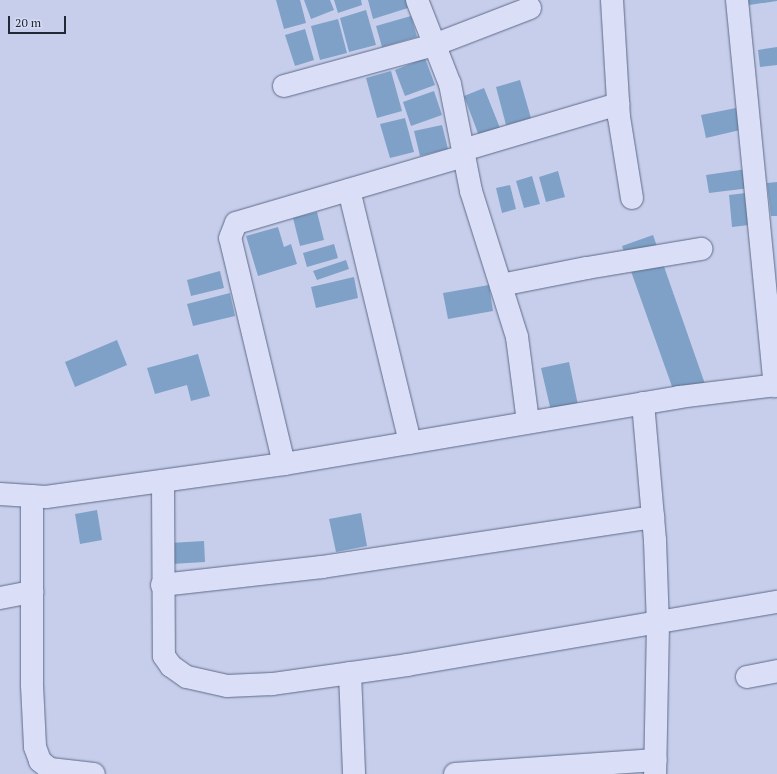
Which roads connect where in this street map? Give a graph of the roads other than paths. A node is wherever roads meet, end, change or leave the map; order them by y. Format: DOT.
graph roads {
  1 [pos="417,0"];
  2 [pos="612,0"];
  3 [pos="737,0"];
  4 [pos="530,8"];
  5 [pos="434,45"];
  6 [pos="284,86"];
  7 [pos="618,104"];
  8 [pos="464,153"];
  9 [pos="349,190"];
  10 [pos="632,198"];
  11 [pos="701,249"];
  12 [pos="769,250"];
  13 [pos="501,285"];
  14 [pos="776,385"];
  15 [pos="643,403"];
  16 [pos="528,422"];
  17 [pos="410,443"];
  18 [pos="284,464"];
  19 [pos="163,481"];
  20 [pos="0,494"];
  21 [pos="32,496"];
  22 [pos="653,517"];
  23 [pos="162,585"];
  24 [pos="32,592"];
  25 [pos="0,598"];
  26 [pos="777,602"];
  27 [pos="658,624"];
  28 [pos="777,671"];
  29 [pos="350,673"];
  30 [pos="747,677"];
  31 [pos="655,767"];
  32 [pos="61,772"];
  33 [pos="94,774"];
  34 [pos="354,774"];
  35 [pos="455,774"];
  1 -- 5 [label="street"];
  2 -- 7 [label="street"];
  3 -- 12 [label="street"];
  4 -- 5 [label="street"];
  5 -- 6 [label="street"];
  5 -- 8 [label="street"];
  7 -- 8 [label="street"];
  7 -- 10 [label="street"];
  8 -- 9 [label="street"];
  8 -- 13 [label="street"];
  9 -- 17 [label="street"];
  9 -- 18 [label="street"];
  11 -- 13 [label="street"];
  12 -- 14 [label="street"];
  13 -- 16 [label="street"];
  14 -- 15 [label="street"];
  15 -- 16 [label="street"];
  15 -- 22 [label="street"];
  16 -- 17 [label="street"];
  17 -- 18 [label="street"];
  18 -- 19 [label="street"];
  19 -- 21 [label="street"];
  19 -- 23 [label="street"];
  20 -- 21 [label="street"];
  21 -- 24 [label="street"];
  22 -- 23 [label="street"];
  22 -- 27 [label="street"];
  23 -- 29 [label="street"];
  24 -- 25 [label="street"];
  24 -- 32 [label="street"];
  26 -- 27 [label="street"];
  27 -- 29 [label="street"];
  27 -- 31 [label="street"];
  28 -- 30 [label="street"];
  29 -- 34 [label="street"];
  31 -- 35 [label="street"];
  32 -- 33 [label="street"];
}
